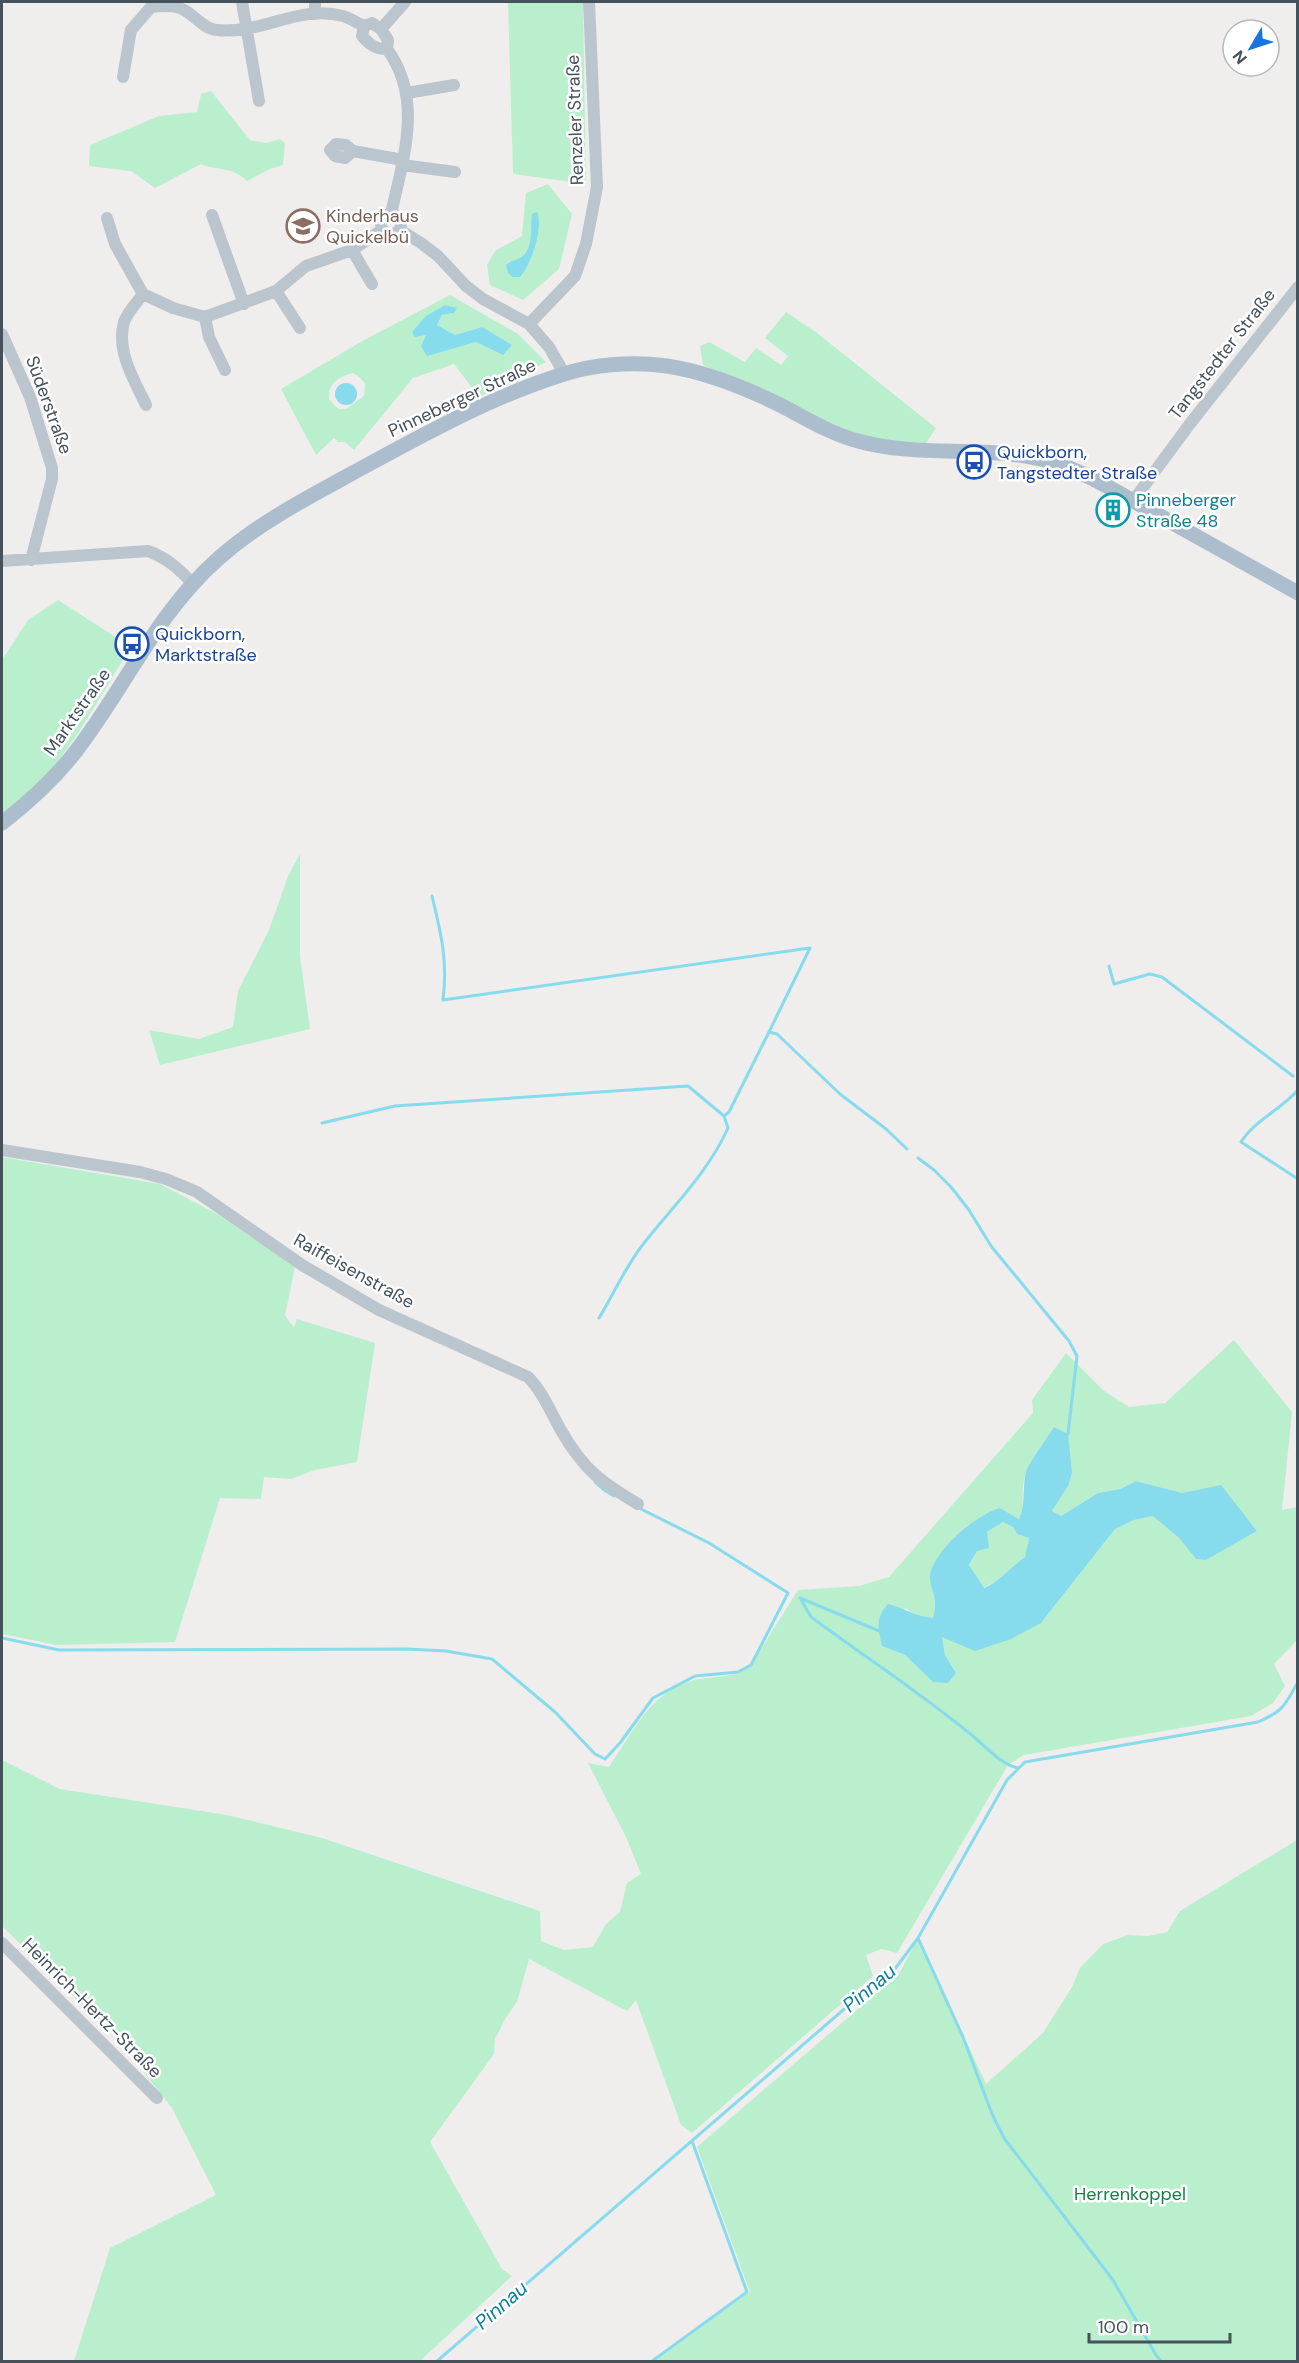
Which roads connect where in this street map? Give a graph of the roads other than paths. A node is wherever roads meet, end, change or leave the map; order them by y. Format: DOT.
graph roads {
  1 [pos="242,2"];
  2 [pos="405,2"];
  3 [pos="590,2"];
  4 [pos="149,4"];
  5 [pos="315,8"];
  6 [pos="364,26"];
  7 [pos="381,29"];
  8 [pos="246,30"];
  9 [pos="387,49"];
  10 [pos="123,77"];
  11 [pos="454,85"];
  12 [pos="407,93"];
  13 [pos="259,101"];
  14 [pos="353,151"];
  15 [pos="402,163"];
  16 [pos="455,172"];
  17 [pos="391,214"];
  18 [pos="212,215"];
  19 [pos="107,218"];
  20 [pos="382,230"];
  21 [pos="400,230"];
  22 [pos="352,250"];
  23 [pos="372,284"];
  24 [pos="1298,287"];
  25 [pos="276,291"];
  26 [pos="143,294"];
  27 [pos="244,304"];
  28 [pos="205,317"];
  29 [pos="529,324"];
  30 [pos="300,328"];
  31 [pos="2,334"];
  32 [pos="225,370"];
  33 [pos="564,374"];
  34 [pos="146,405"];
  35 [pos="1133,501"];
  36 [pos="31,560"];
  37 [pos="2,561"];
  38 [pos="192,583"];
  39 [pos="1298,593"];
  40 [pos="2,823"];
  41 [pos="2,1150"];
  42 [pos="638,1504"];
  43 [pos="2,1943"];
  44 [pos="158,2098"];
  1 -- 8 [label="street"];
  2 -- 7 [label="street"];
  3 -- 29 [label="street, Renzeler Straße"];
  4 -- 8 [label="street"];
  4 -- 10 [label="street"];
  5 -- 6 [label="street"];
  5 -- 8 [label="street"];
  6 -- 7 [label="street"];
  6 -- 9 [label="street"];
  7 -- 9 [label="street"];
  8 -- 13 [label="street"];
  9 -- 12 [label="street"];
  11 -- 12 [label="street"];
  12 -- 15 [label="street"];
  14 -- 15 [label="street"];
  15 -- 16 [label="street"];
  15 -- 17 [label="street"];
  17 -- 20 [label="street"];
  17 -- 21 [label="street"];
  18 -- 27 [label="street"];
  19 -- 26 [label="street"];
  20 -- 21 [label="street"];
  20 -- 22 [label="street"];
  21 -- 29 [label="street"];
  22 -- 23 [label="street"];
  22 -- 25 [label="street"];
  24 -- 35 [label="street, Tangstedter Straße"];
  25 -- 27 [label="street"];
  25 -- 30 [label="street"];
  26 -- 28 [label="street"];
  26 -- 34 [label="street"];
  27 -- 28 [label="street"];
  28 -- 32 [label="street"];
  29 -- 33 [label="street"];
  31 -- 36 [label="street, Süderstraße"];
  33 -- 35 [label="main road, Pinneberger Straße"];
  33 -- 38 [label="main road, Pinneberger Straße"];
  35 -- 39 [label="main road, Pinneberger Straße"];
  36 -- 37 [label="street"];
  36 -- 38 [label="street"];
  38 -- 40 [label="main road, Marktstraße"];
  41 -- 42 [label="street, Raiffeisenstraße"];
  43 -- 44 [label="street, Heinrich-Hertz-Straße"];
}
